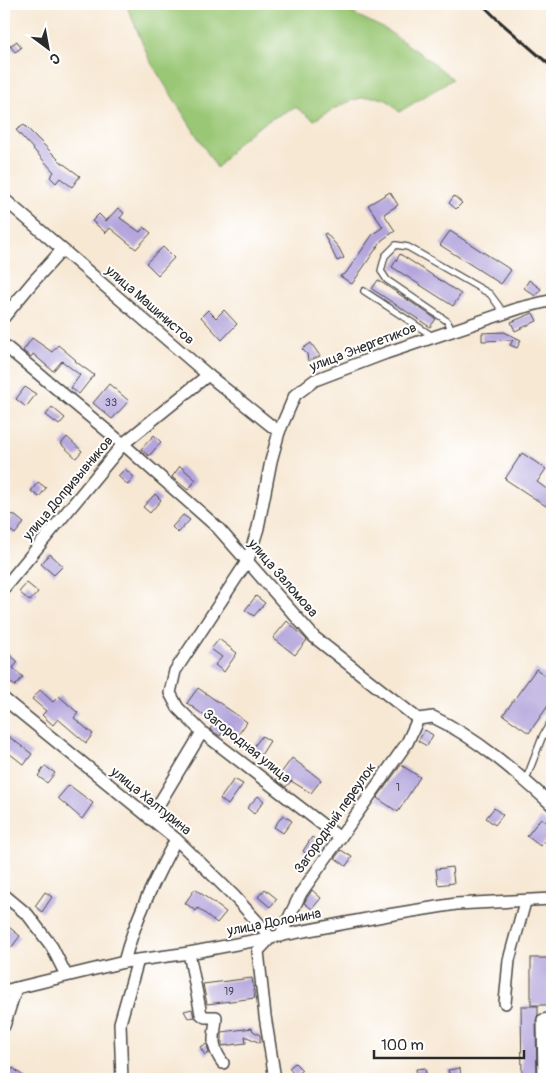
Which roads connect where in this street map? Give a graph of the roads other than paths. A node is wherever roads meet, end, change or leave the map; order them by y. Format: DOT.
graph roads {
  1 [pos="4,199"];
  2 [pos="62,250"];
  3 [pos="364,291"];
  4 [pos="552,301"];
  5 [pos="504,313"];
  6 [pos="4,317"];
  7 [pos="452,330"];
  8 [pos="434,337"];
  9 [pos="4,345"];
  10 [pos="208,375"];
  11 [pos="279,432"];
  12 [pos="123,444"];
  13 [pos="248,560"];
  14 [pos="4,588"];
  15 [pos="4,699"];
  16 [pos="418,719"];
  17 [pos="552,720"];
  18 [pos="202,732"];
  19 [pos="525,782"];
  20 [pos="552,805"];
  21 [pos="150,819"];
  22 [pos="340,838"];
  23 [pos="176,839"];
  24 [pos="4,895"];
  25 [pos="552,899"];
  26 [pos="525,902"];
  27 [pos="275,937"];
  28 [pos="189,953"];
  29 [pos="138,960"];
  30 [pos="124,962"];
  31 [pos="66,975"];
  32 [pos="16,988"];
  33 [pos="4,991"];
  34 [pos="505,1003"];
  35 [pos="552,1018"];
  36 [pos="4,1026"];
  37 [pos="224,1063"];
  38 [pos="122,1079"];
  39 [pos="275,1079"];
  40 [pos="544,1079"];
  1 -- 2 [label="street, улица Машинистов"];
  2 -- 6 [label="street"];
  2 -- 10 [label="street, улица Машинистов"];
  3 -- 8 [label="lane"];
  4 -- 5 [label="street, улица Энергетиков"];
  5 -- 7 [label="street, улица Энергетиков"];
  5 -- 7 [label="lane"];
  7 -- 8 [label="street, улица Энергетиков"];
  8 -- 11 [label="street, улица Энергетиков"];
  9 -- 12 [label="street, улица Заломова"];
  10 -- 11 [label="street, улица Машинистов"];
  10 -- 12 [label="street, улица Допризывников"];
  11 -- 13 [label="street, улица Энергетиков"];
  12 -- 13 [label="street, улица Заломова"];
  12 -- 14 [label="street, улица Допризывников"];
  13 -- 16 [label="street, улица Заломова"];
  13 -- 18 [label="street, Загородная улица"];
  15 -- 21 [label="street, улица Халтурина"];
  16 -- 19 [label="street"];
  16 -- 22 [label="street, Загородный переулок"];
  17 -- 19 [label="lane"];
  18 -- 21 [label="street"];
  18 -- 22 [label="street, Загородная улица"];
  19 -- 20 [label="street"];
  21 -- 23 [label="street, улица Халтурина"];
  22 -- 27 [label="street, Загородный переулок"];
  23 -- 27 [label="street, улица Халтурина"];
  23 -- 30 [label="street"];
  24 -- 31 [label="street"];
  25 -- 26 [label="street, улица Долонина"];
  26 -- 27 [label="street, улица Долонина"];
  26 -- 34 [label="street"];
  27 -- 28 [label="street, улица Долонина"];
  27 -- 39 [label="street, Загородный переулок"];
  28 -- 29 [label="street, улица Долонина"];
  28 -- 37 [label="street"];
  29 -- 30 [label="street, улица Долонина"];
  29 -- 38 [label="street"];
  30 -- 31 [label="street, улица Долонина"];
  31 -- 32 [label="street, улица Долонина"];
  32 -- 33 [label="street, улица Долонина"];
  32 -- 36 [label="street"];
  35 -- 40 [label="street"];
}
